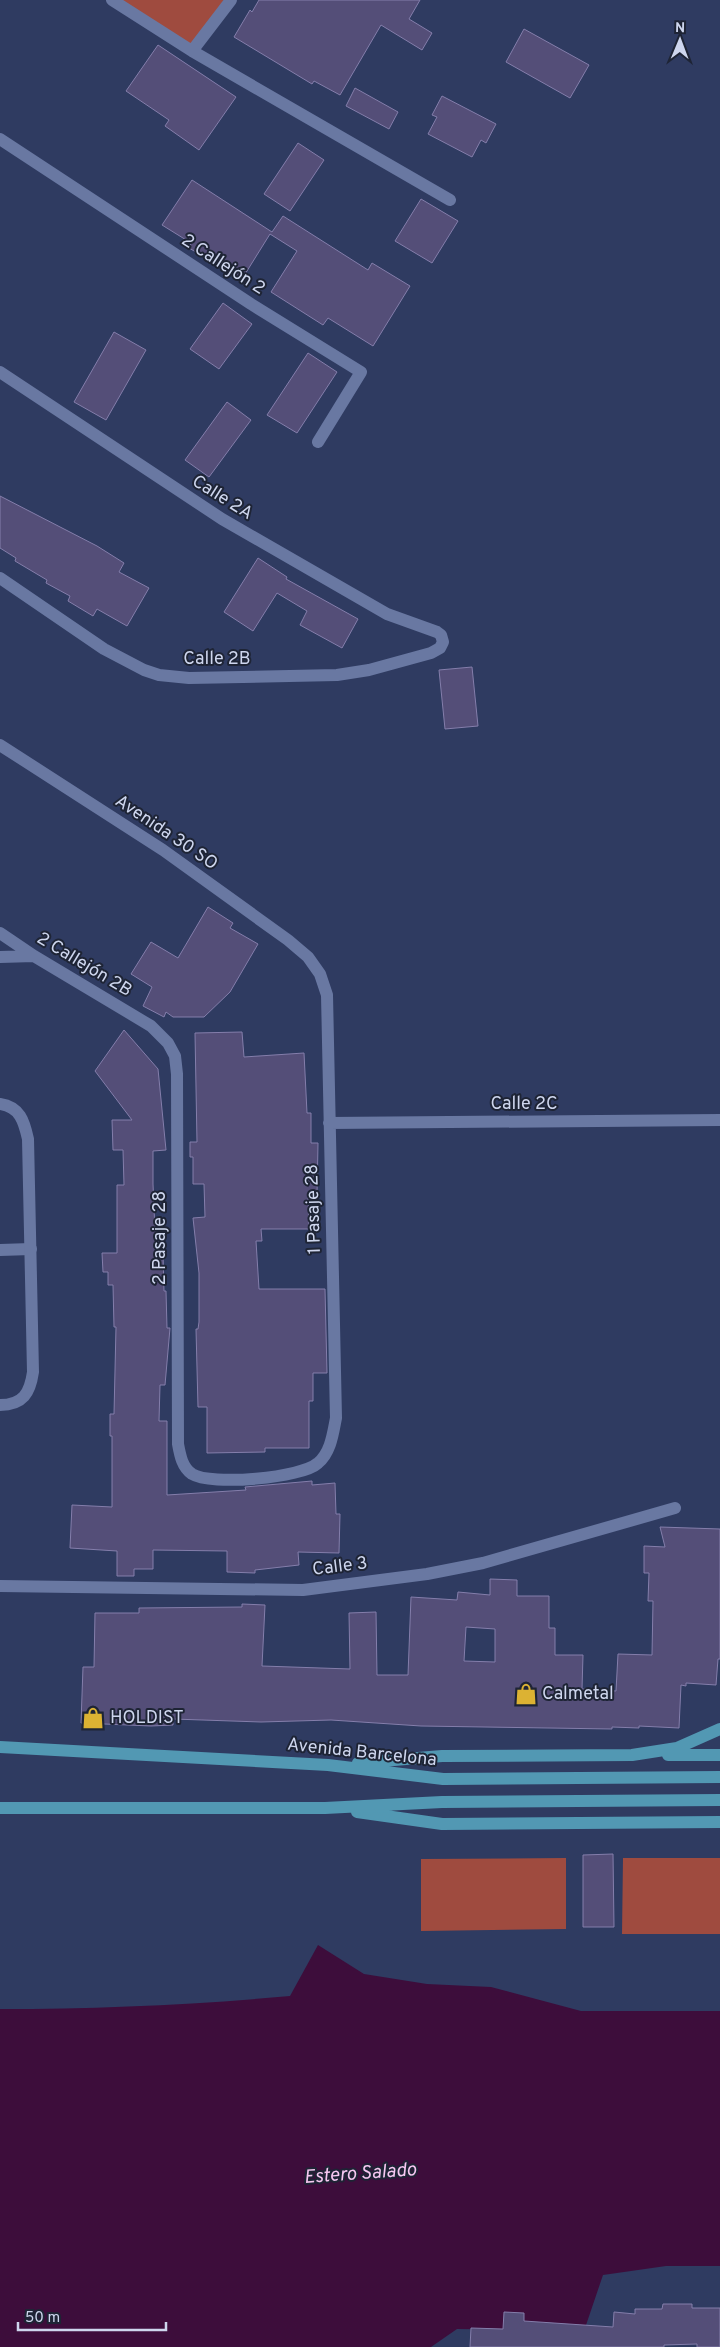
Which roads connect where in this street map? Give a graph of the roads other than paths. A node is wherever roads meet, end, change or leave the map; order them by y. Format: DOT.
graph roads {
  1 [pos="112,0"];
  2 [pos="231,0"];
  3 [pos="192,50"];
  4 [pos="0,139"];
  5 [pos="450,200"];
  6 [pos="0,372"];
  7 [pos="318,442"];
  8 [pos="0,578"];
  9 [pos="437,632"];
  10 [pos="0,745"];
  11 [pos="0,933"];
  12 [pos="34,956"];
  13 [pos="0,957"];
  14 [pos="308,957"];
  15 [pos="151,1026"];
  16 [pos="5,1104"];
  17 [pos="720,1120"];
  18 [pos="329,1123"];
  19 [pos="31,1249"];
  20 [pos="0,1250"];
  21 [pos="0,1405"];
  22 [pos="319,1462"];
  23 [pos="675,1508"];
  24 [pos="0,1586"];
  25 [pos="720,1729"];
  26 [pos="0,1747"];
  27 [pos="632,1755"];
  28 [pos="720,1755"];
  29 [pos="328,1765"];
  30 [pos="720,1777"];
  31 [pos="720,1800"];
  32 [pos="0,1808"];
  33 [pos="325,1808"];
  34 [pos="720,1822"];
  1 -- 3 [label="street"];
  2 -- 3 [label="street"];
  3 -- 5 [label="street"];
  4 -- 7 [label="street, 2 Callejón 2"];
  6 -- 9 [label="street, Calle 2A"];
  8 -- 9 [label="street, Calle 2B"];
  10 -- 14 [label="street, Avenida 30 SO"];
  11 -- 12 [label="street, 2 Callejón 2B"];
  12 -- 13 [label="street"];
  12 -- 15 [label="street, 2 Callejón 2B"];
  14 -- 18 [label="street, 1 Pasaje 28"];
  15 -- 22 [label="street, 2 Pasaje 28"];
  16 -- 19 [label="street"];
  17 -- 18 [label="street, Calle 2C"];
  18 -- 22 [label="street, 1 Pasaje 28"];
  19 -- 20 [label="street"];
  19 -- 21 [label="street"];
  23 -- 24 [label="street, Calle 3"];
  25 -- 27 [label="main road"];
  26 -- 29 [label="main road, Avenida Barcelona"];
  27 -- 28 [label="main road"];
  27 -- 29 [label="main road"];
  29 -- 30 [label="main road, Avenida Barcelona"];
  31 -- 33 [label="main road"];
  32 -- 33 [label="main road"];
  33 -- 34 [label="main road"];
}
